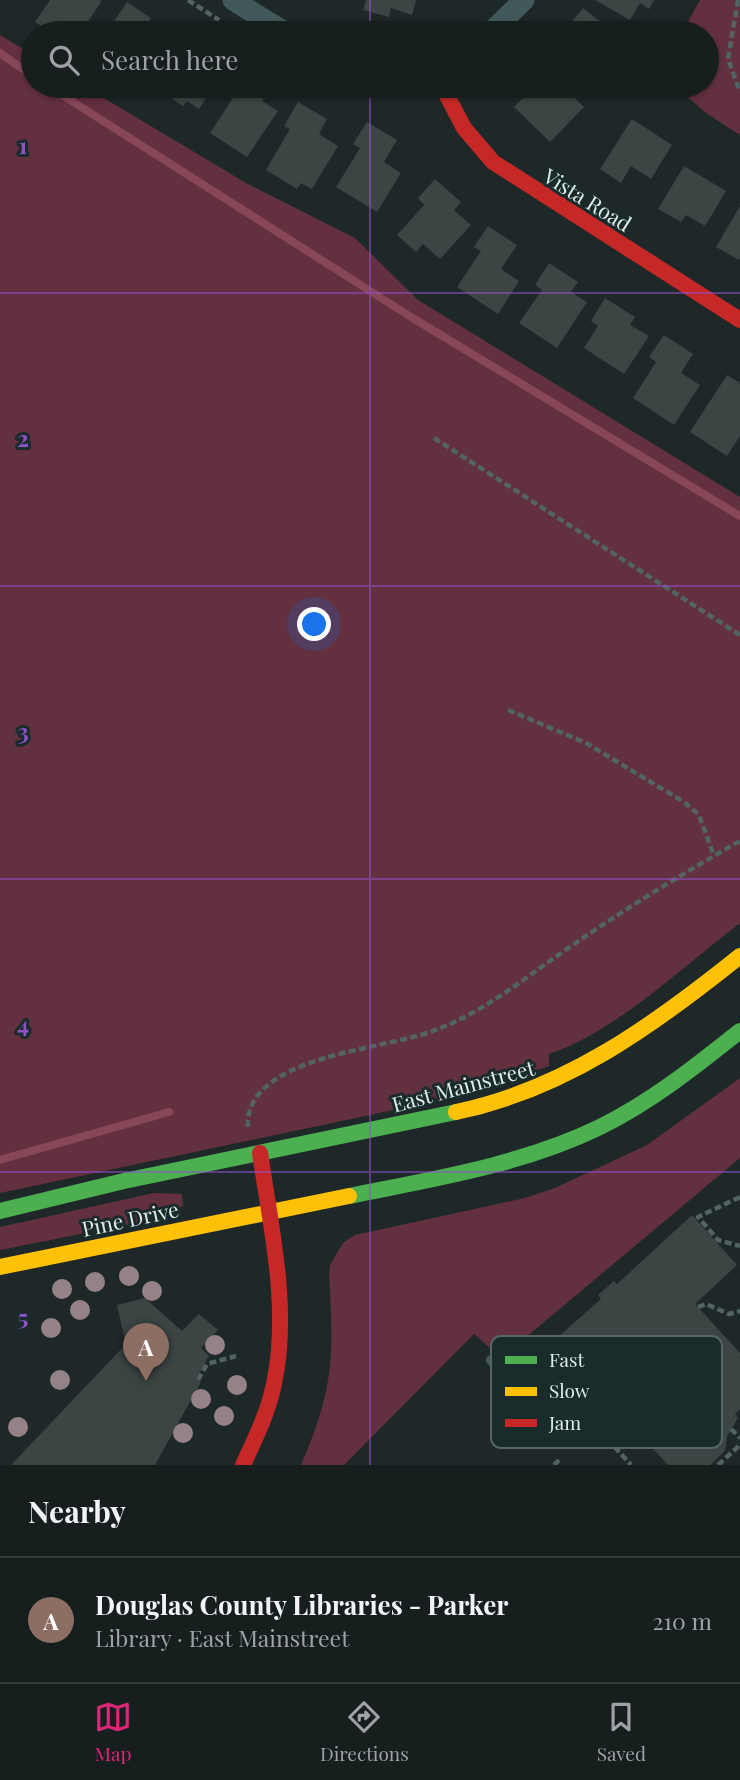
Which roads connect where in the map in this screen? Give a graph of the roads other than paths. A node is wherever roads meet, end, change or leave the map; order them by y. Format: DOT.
graph roads {
  1 [pos="233,0"];
  2 [pos="524,0"];
  3 [pos="267,21"];
  4 [pos="502,21"];
  5 [pos="448,98"];
  6 [pos="740,320"];
  7 [pos="740,956"];
  8 [pos="740,1031"];
  9 [pos="260,1153"];
  10 [pos="0,1211"];
  11 [pos="268,1211"];
  12 [pos="0,1267"];
  13 [pos="243,1465"];
  1 -- 3 [label="street"];
  2 -- 4 [label="street"];
  5 -- 6 [label="main road, Vista Road"];
  7 -- 9 [label="main road, East Mainstreet"];
  8 -- 11 [label="main road"];
  9 -- 10 [label="main road, Pine Drive"];
  9 -- 11 [label="main road"];
  11 -- 12 [label="main road, Pine Drive"];
  11 -- 13 [label="main road"];
}
